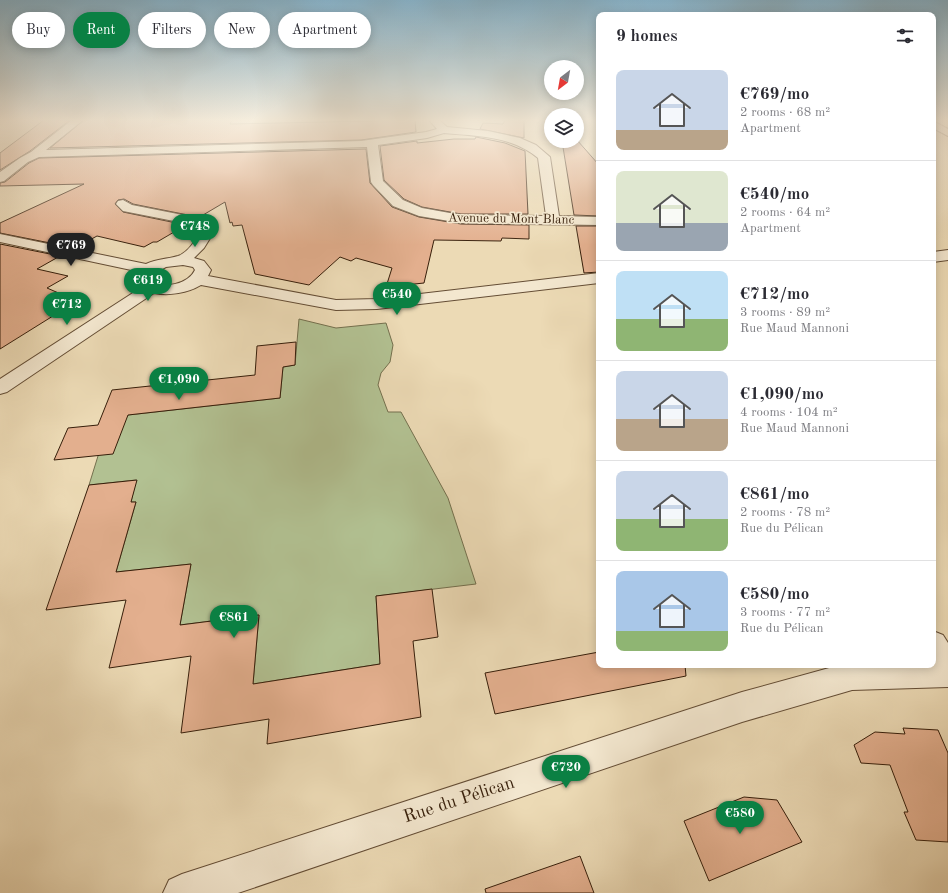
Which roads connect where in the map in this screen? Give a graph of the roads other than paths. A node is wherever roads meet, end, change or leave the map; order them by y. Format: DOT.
graph roads {
  1 [pos="22,162"];
  2 [pos="376,162"];
  3 [pos="545,162"];
  4 [pos="0,178"];
  5 [pos="123,204"];
  6 [pos="553,220"];
  7 [pos="596,221"];
  8 [pos="0,238"];
  9 [pos="948,255"];
  10 [pos="936,256"];
  11 [pos="183,260"];
  12 [pos="148,270"];
  13 [pos="596,278"];
  14 [pos="197,279"];
  15 [pos="151,288"];
  16 [pos="0,388"];
  17 [pos="936,650"];
  18 [pos="948,672"];
  19 [pos="182,893"];
  1 -- 4 [label="street"];
  2 -- 6 [label="street, Avenue du Mont Blanc"];
  3 -- 6 [label="street"];
  5 -- 11 [label="street"];
  6 -- 7 [label="street, Avenue du Mont Blanc"];
  8 -- 12 [label="street"];
  9 -- 10 [label="street"];
  11 -- 12 [label="street"];
  11 -- 14 [label="street"];
  12 -- 15 [label="street"];
  13 -- 14 [label="street"];
  14 -- 15 [label="street"];
  15 -- 16 [label="street"];
  17 -- 18 [label="street"];
  18 -- 19 [label="street, Rue du Pélican"];
}
